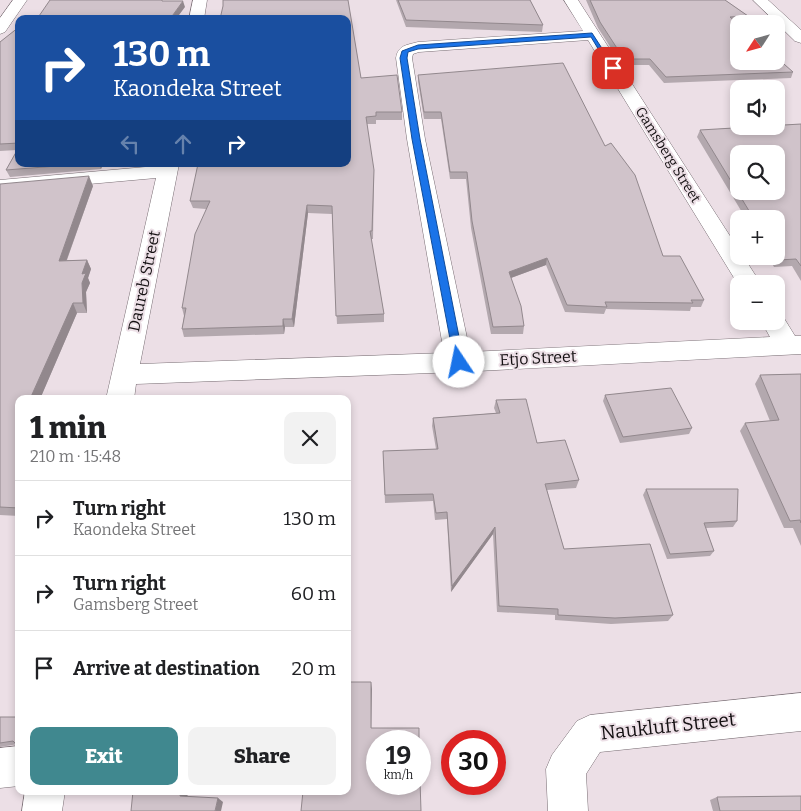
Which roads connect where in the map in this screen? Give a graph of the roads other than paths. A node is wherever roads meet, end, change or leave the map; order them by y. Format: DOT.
graph roads {
  1 [pos="20,0"];
  2 [pos="200,0"];
  3 [pos="571,0"];
  4 [pos="760,0"];
  5 [pos="197,15"];
  6 [pos="0,29"];
  7 [pos="592,35"];
  8 [pos="801,38"];
  9 [pos="168,167"];
  10 [pos="0,186"];
  11 [pos="743,275"];
  12 [pos="781,330"];
  13 [pos="795,345"];
  14 [pos="459,362"];
  15 [pos="122,387"];
  16 [pos="801,712"];
  17 [pos="15,766"];
  18 [pos="0,768"];
  19 [pos="44,795"];
  20 [pos="42,811"];
  21 [pos="568,811"];
  1 -- 6 [label="street"];
  2 -- 5 [label="street"];
  3 -- 7 [label="street, Gamsberg Street"];
  4 -- 8 [label="street"];
  7 -- 11 [label="street, Gamsberg Street"];
  7 -- 14 [label="street"];
  9 -- 10 [label="street"];
  9 -- 15 [label="street, Daureb Street"];
  12 -- 13 [label="street"];
  13 -- 14 [label="street, Etjo Street"];
  14 -- 15 [label="street, Etjo Street"];
  16 -- 21 [label="street, Naukluft Street"];
  17 -- 18 [label="street"];
  19 -- 20 [label="street"];
}
